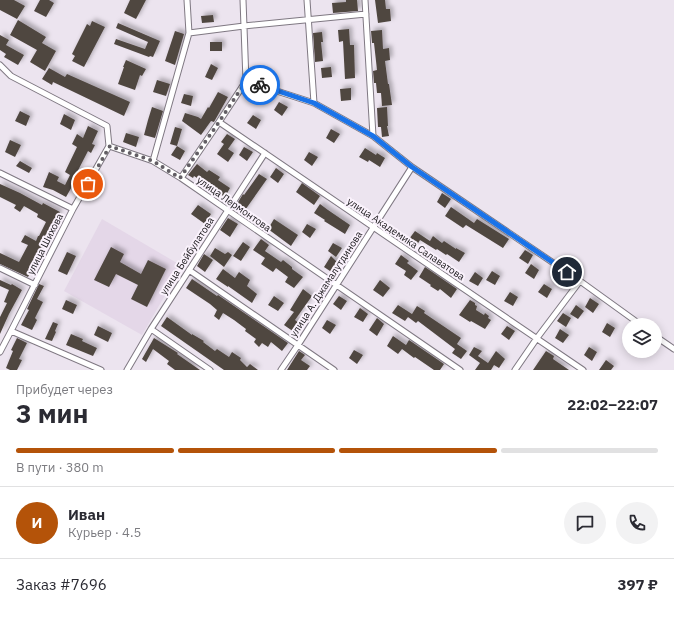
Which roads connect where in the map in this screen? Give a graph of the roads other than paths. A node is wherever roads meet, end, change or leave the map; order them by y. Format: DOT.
graph roads {
  1 [pos="187,0"];
  2 [pos="243,0"];
  3 [pos="307,0"];
  4 [pos="365,0"];
  5 [pos="366,14"];
  6 [pos="308,20"];
  7 [pos="244,26"];
  8 [pos="189,33"];
  9 [pos="0,65"];
  10 [pos="246,81"];
  11 [pos="314,103"];
  12 [pos="219,122"];
  13 [pos="373,136"];
  14 [pos="110,146"];
  15 [pos="265,153"];
  16 [pos="153,161"];
  17 [pos="412,167"];
  18 [pos="0,173"];
  19 [pos="180,178"];
  20 [pos="73,209"];
  21 [pos="228,210"];
  22 [pos="373,227"];
  23 [pos="0,268"];
  24 [pos="189,270"];
  25 [pos="580,280"];
  26 [pos="35,285"];
  27 [pos="336,285"];
  28 [pos="632,318"];
  29 [pos="151,329"];
  30 [pos="11,331"];
  31 [pos="537,338"];
  32 [pos="662,341"];
  33 [pos="298,345"];
  34 [pos="674,350"];
  35 [pos="0,352"];
  36 [pos="101,370"];
  37 [pos="127,370"];
  38 [pos="210,370"];
  39 [pos="281,370"];
  40 [pos="334,370"];
  41 [pos="460,370"];
  42 [pos="516,370"];
  43 [pos="583,370"];
  1 -- 8 [label="street"];
  2 -- 7 [label="street"];
  3 -- 6 [label="street"];
  4 -- 5 [label="street"];
  5 -- 6 [label="street"];
  5 -- 13 [label="street"];
  6 -- 7 [label="street"];
  6 -- 11 [label="street"];
  7 -- 8 [label="street"];
  7 -- 10 [label="street"];
  8 -- 16 [label="street"];
  9 -- 14 [label="street"];
  10 -- 11 [label="street"];
  10 -- 12 [label="street"];
  11 -- 13 [label="street"];
  12 -- 15 [label="street, улица Академика Салаватова"];
  12 -- 19 [label="street"];
  13 -- 17 [label="street"];
  14 -- 16 [label="street, улица Лермонтова"];
  14 -- 20 [label="street, улица Шихова"];
  15 -- 21 [label="street, улица Бейбулатова"];
  15 -- 22 [label="street, улица Академика Салаватова"];
  16 -- 19 [label="street, улица Лермонтова"];
  17 -- 22 [label="street, улица А. Джамалутдинова"];
  17 -- 25 [label="street"];
  18 -- 20 [label="street"];
  19 -- 21 [label="street, улица Лермонтова"];
  20 -- 26 [label="street, улица Шихова"];
  21 -- 24 [label="street, улица Бейбулатова"];
  21 -- 27 [label="street, улица Лермонтова"];
  22 -- 27 [label="street, улица А. Джамалутдинова"];
  22 -- 31 [label="street, улица Академика Салаватова"];
  23 -- 26 [label="street"];
  24 -- 29 [label="street, улица Бейбулатова"];
  24 -- 33 [label="street"];
  25 -- 28 [label="street"];
  25 -- 31 [label="street"];
  26 -- 30 [label="street, улица Шихова"];
  27 -- 33 [label="street, улица А. Джамалутдинова"];
  27 -- 41 [label="street, улица Лермонтова"];
  29 -- 37 [label="street, улица Бейбулатова"];
  29 -- 38 [label="street"];
  30 -- 35 [label="street, улица Шихова"];
  30 -- 36 [label="street"];
  31 -- 42 [label="street"];
  31 -- 43 [label="street, улица Академика Салаватова"];
  32 -- 34 [label="street"];
  33 -- 39 [label="street, улица А. Джамалутдинова"];
  33 -- 40 [label="street"];
}
